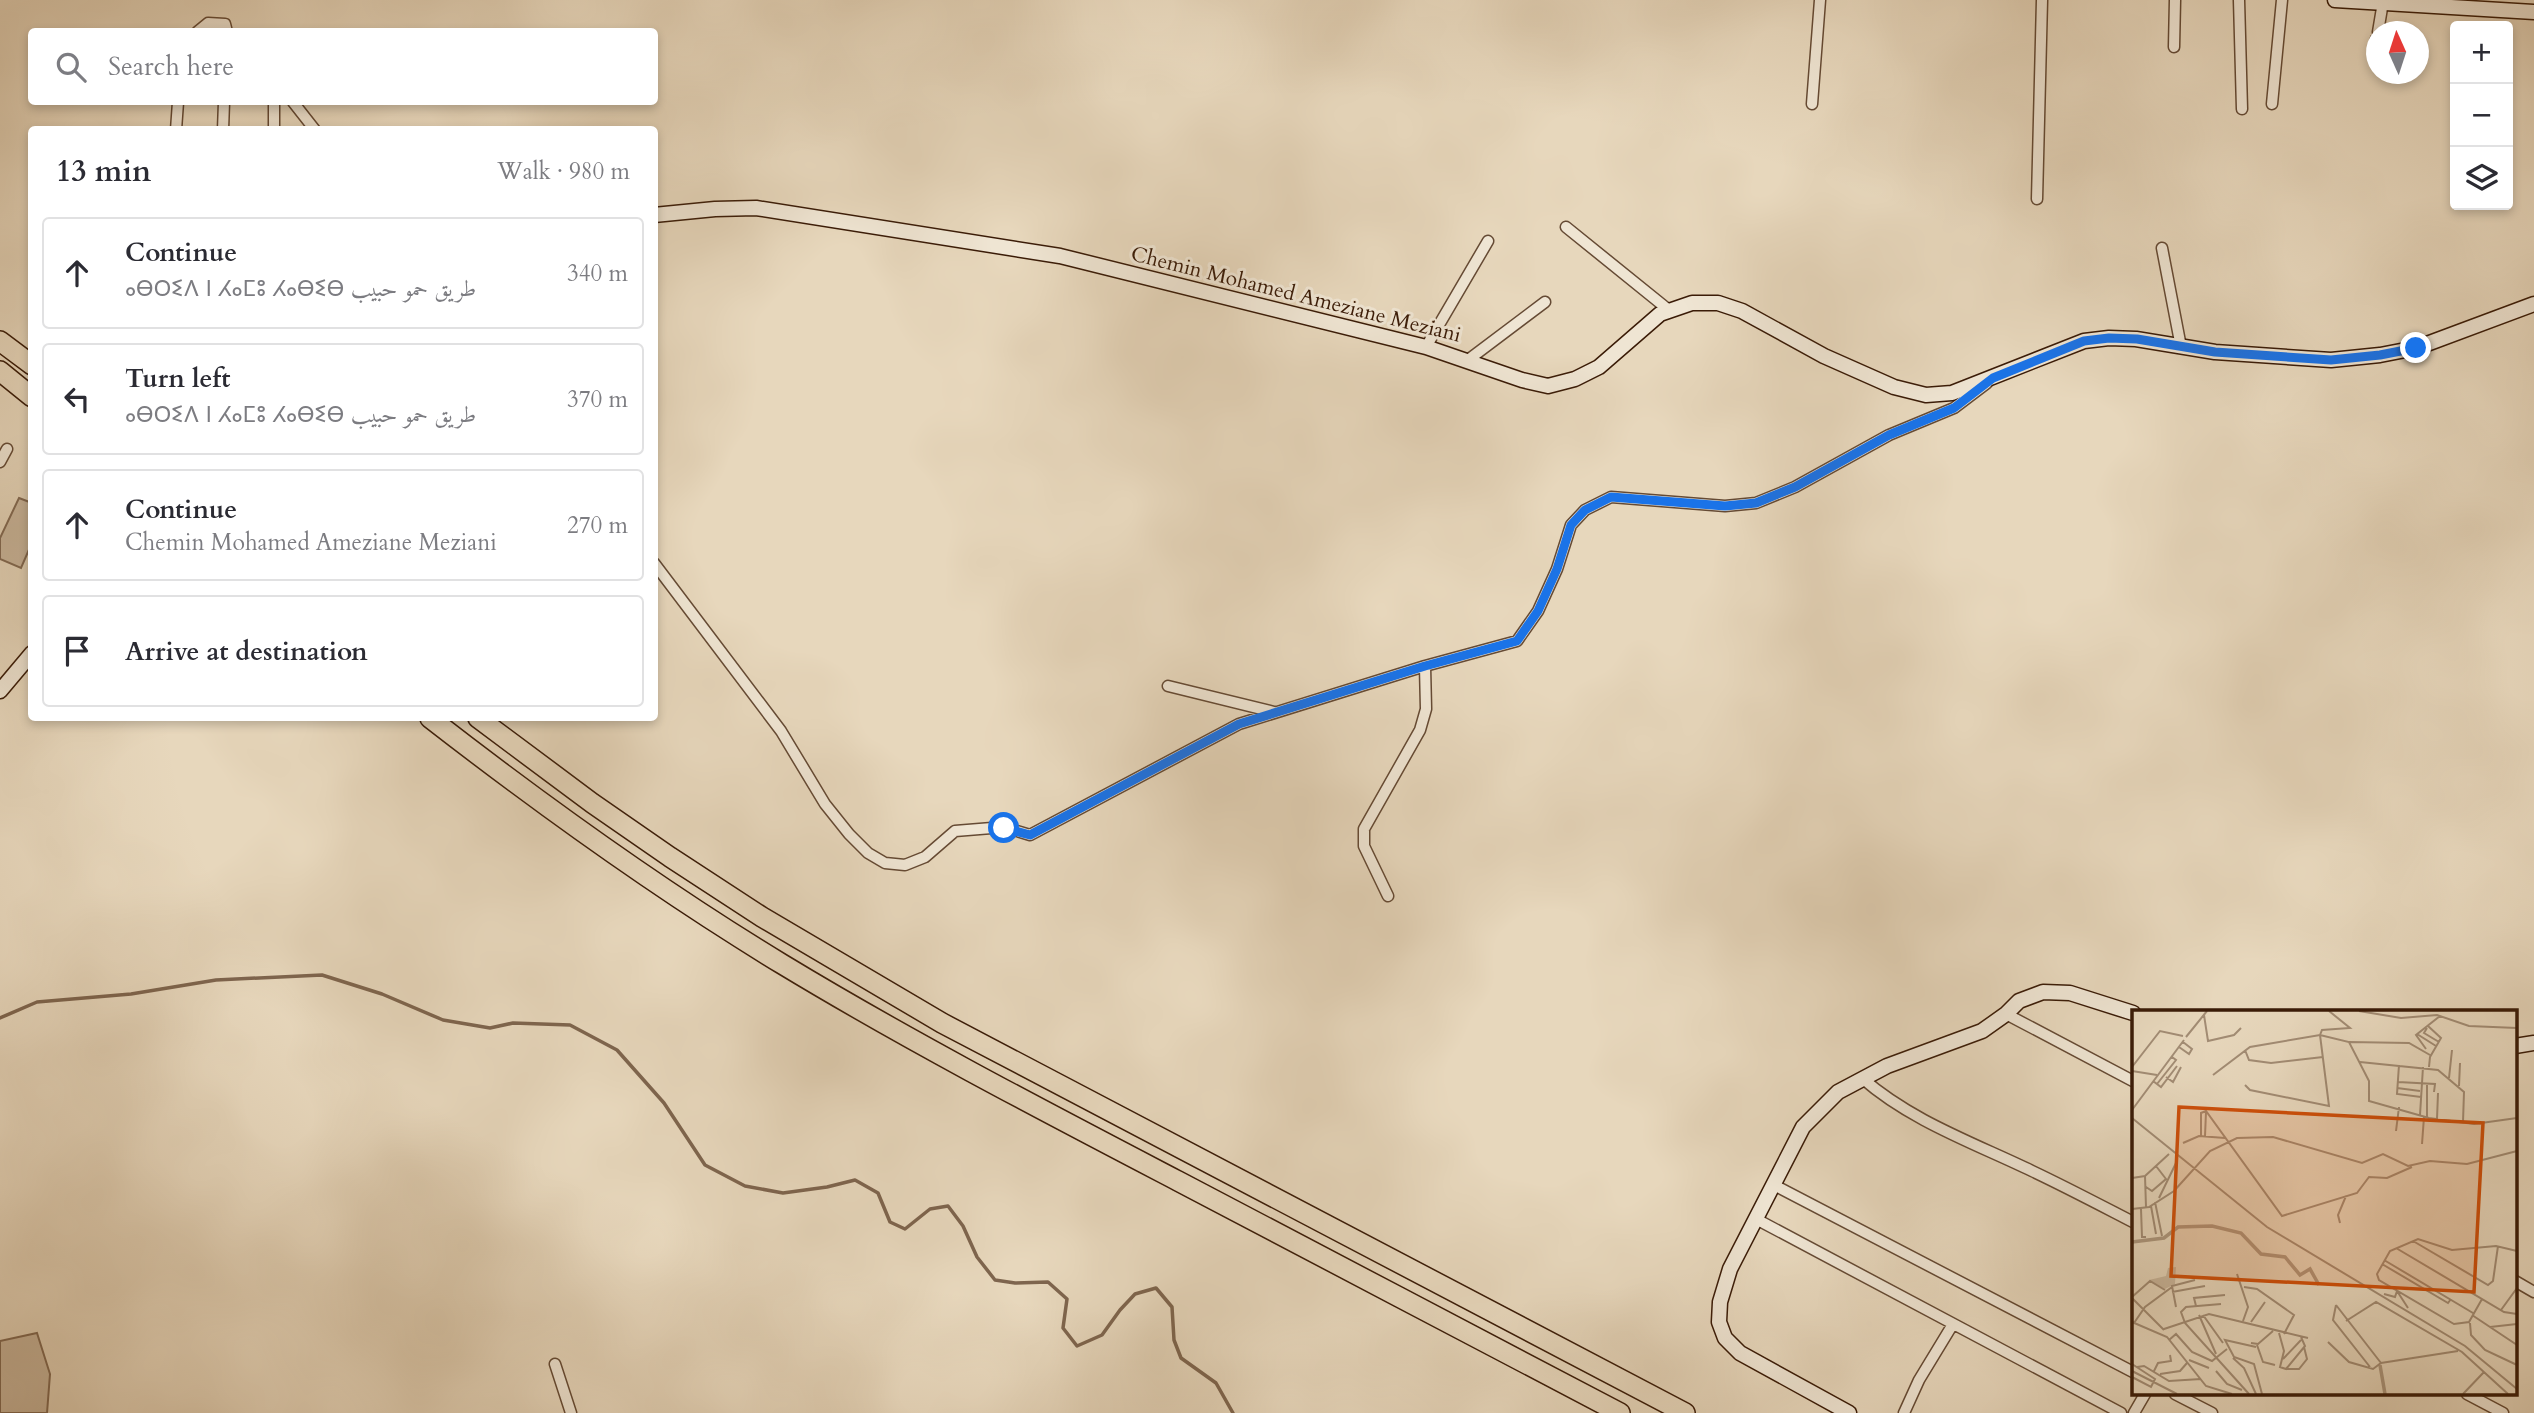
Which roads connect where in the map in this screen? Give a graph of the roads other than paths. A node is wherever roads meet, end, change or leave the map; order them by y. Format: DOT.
graph roads {
  1 [pos="1820,0"];
  2 [pos="2042,0"];
  3 [pos="2175,0"];
  4 [pos="2239,0"];
  5 [pos="2282,0"];
  6 [pos="2334,0"];
  7 [pos="2367,1"];
  8 [pos="2383,2"];
  9 [pos="2534,12"];
  10 [pos="2380,21"];
  11 [pos="202,28"];
  12 [pos="226,28"];
  13 [pos="2174,47"];
  14 [pos="1812,104"];
  15 [pos="2272,104"];
  16 [pos="178,105"];
  17 [pos="224,105"];
  18 [pos="274,105"];
  19 [pos="295,105"];
  20 [pos="2242,109"];
  21 [pos="304,116"];
  22 [pos="177,126"];
  23 [pos="223,126"];
  24 [pos="274,126"];
  25 [pos="304,126"];
  26 [pos="312,126"];
  27 [pos="2037,199"];
  28 [pos="658,215"];
  29 [pos="1566,227"];
  30 [pos="1488,241"];
  31 [pos="2162,248"];
  32 [pos="1545,302"];
  33 [pos="2534,304"];
  34 [pos="1670,311"];
  35 [pos="1,341"];
  36 [pos="1426,347"];
  37 [pos="2180,347"];
  38 [pos="1468,360"];
  39 [pos="28,362"];
  40 [pos="0,371"];
  41 [pos="1993,378"];
  42 [pos="28,394"];
  43 [pos="7,449"];
  44 [pos="0,462"];
  45 [pos="658,568"];
  46 [pos="28,658"];
  47 [pos="1425,666"];
  48 [pos="1168,686"];
  49 [pos="0,691"];
  50 [pos="1277,713"];
  51 [pos="434,721"];
  52 [pos="482,721"];
  53 [pos="1388,896"];
  54 [pos="2132,1013"];
  55 [pos="2006,1014"];
  56 [pos="2534,1043"];
  57 [pos="2516,1046"];
  58 [pos="1862,1078"];
  59 [pos="2132,1080"];
  60 [pos="1774,1185"];
  61 [pos="1756,1219"];
  62 [pos="2132,1221"];
  63 [pos="2516,1283"];
  64 [pos="2534,1292"];
  65 [pos="1952,1324"];
  66 [pos="555,1364"];
  67 [pos="2132,1371"];
  68 [pos="2144,1396"];
  69 [pos="2179,1396"];
  70 [pos="2471,1396"];
  71 [pos="571,1413"];
  72 [pos="1620,1413"];
  73 [pos="1685,1413"];
  74 [pos="1849,1413"];
  75 [pos="1904,1413"];
  76 [pos="2121,1413"];
  77 [pos="2134,1413"];
  78 [pos="2211,1413"];
  79 [pos="2503,1413"];
  1 -- 14 [label="street"];
  2 -- 27 [label="street"];
  3 -- 13 [label="street"];
  4 -- 20 [label="street"];
  5 -- 15 [label="street"];
  6 -- 7 [label="main road"];
  7 -- 8 [label="main road"];
  8 -- 9 [label="main road"];
  8 -- 10 [label="street"];
  11 -- 12 [label="street"];
  16 -- 22 [label="street"];
  17 -- 23 [label="street"];
  18 -- 24 [label="street"];
  19 -- 21 [label="street"];
  21 -- 25 [label="street"];
  21 -- 26 [label="street"];
  28 -- 36 [label="main road, Chemin Mohamed Ameziane Meziani"];
  29 -- 34 [label="street"];
  30 -- 36 [label="street"];
  31 -- 37 [label="street"];
  32 -- 38 [label="street"];
  33 -- 37 [label="main road, Chemin Mohamed Ameziane Meziani"];
  34 -- 38 [label="main road, Chemin Mohamed Ameziane Meziani"];
  34 -- 41 [label="main road, Chemin Mohamed Ameziane Meziani"];
  35 -- 39 [label="highway"];
  36 -- 38 [label="main road, Chemin Mohamed Ameziane Meziani"];
  37 -- 41 [label="main road, Chemin Mohamed Ameziane Meziani"];
  40 -- 42 [label="highway"];
  41 -- 47 [label="street"];
  43 -- 44 [label="street"];
  45 -- 50 [label="street"];
  46 -- 49 [label="main road"];
  47 -- 50 [label="street"];
  47 -- 53 [label="street"];
  48 -- 50 [label="street"];
  51 -- 72 [label="highway"];
  52 -- 73 [label="highway"];
  54 -- 55 [label="main road"];
  55 -- 58 [label="main road"];
  55 -- 59 [label="street"];
  56 -- 57 [label="main road"];
  58 -- 60 [label="main road"];
  58 -- 62 [label="street"];
  60 -- 61 [label="main road"];
  60 -- 67 [label="street"];
  61 -- 65 [label="street"];
  61 -- 74 [label="main road"];
  63 -- 64 [label="street"];
  65 -- 75 [label="street"];
  65 -- 76 [label="street"];
  66 -- 71 [label="street"];
  68 -- 77 [label="street"];
  69 -- 78 [label="street"];
  70 -- 79 [label="street"];
}
